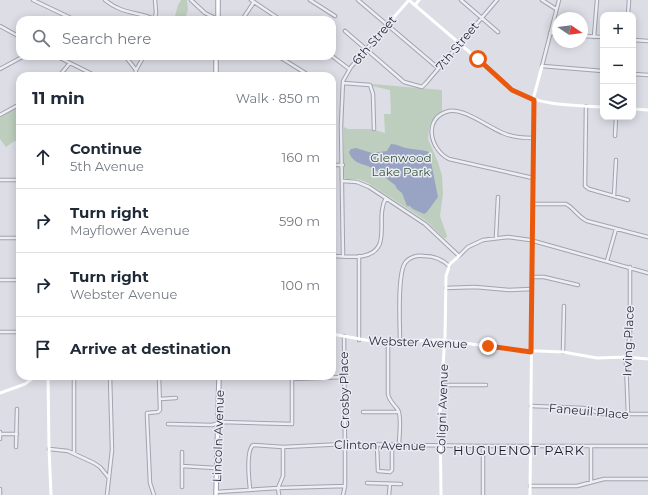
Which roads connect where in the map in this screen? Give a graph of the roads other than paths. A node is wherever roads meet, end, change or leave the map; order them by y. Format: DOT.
graph roads {
  1 [pos="33,0"];
  2 [pos="105,0"];
  3 [pos="155,0"];
  4 [pos="191,0"];
  5 [pos="218,0"];
  6 [pos="310,0"];
  7 [pos="358,0"];
  8 [pos="409,0"];
  9 [pos="419,0"];
  10 [pos="461,0"];
  11 [pos="497,0"];
  12 [pos="542,0"];
  13 [pos="558,0"];
  14 [pos="598,0"];
  15 [pos="629,0"];
  16 [pos="252,1"];
  17 [pos="415,5"];
  18 [pos="556,9"];
  19 [pos="628,12"];
  20 [pos="67,16"];
  21 [pos="141,16"];
  22 [pos="156,16"];
  23 [pos="212,16"];
  24 [pos="219,16"];
  25 [pos="244,16"];
  26 [pos="275,16"];
  27 [pos="335,16"];
  28 [pos="481,17"];
  29 [pos="387,25"];
  30 [pos="0,26"];
  31 [pos="345,31"];
  32 [pos="498,32"];
  33 [pos="550,33"];
  34 [pos="16,35"];
  35 [pos="588,36"];
  36 [pos="594,37"];
  37 [pos="600,38"];
  38 [pos="636,40"];
  39 [pos="648,41"];
  40 [pos="459,43"];
  41 [pos="366,50"];
  42 [pos="336,59"];
  43 [pos="17,60"];
  44 [pos="64,60"];
  45 [pos="128,60"];
  46 [pos="142,60"];
  47 [pos="215,60"];
  48 [pos="284,60"];
  49 [pos="70,63"];
  50 [pos="0,65"];
  51 [pos="542,66"];
  52 [pos="4,67"];
  53 [pos="438,68"];
  54 [pos="0,69"];
  55 [pos="136,70"];
  56 [pos="349,70"];
  57 [pos="600,71"];
  58 [pos="62,72"];
  59 [pos="88,72"];
  60 [pos="216,72"];
  61 [pos="304,72"];
  62 [pos="636,74"];
  63 [pos="648,75"];
  64 [pos="343,84"];
  65 [pos="534,100"];
  66 [pos="16,106"];
  67 [pos="586,106"];
  68 [pos="600,107"];
  69 [pos="636,109"];
  70 [pos="648,110"];
  71 [pos="0,115"];
  72 [pos="616,120"];
  73 [pos="374,129"];
  74 [pos="615,136"];
  75 [pos="533,138"];
  76 [pos="616,160"];
  77 [pos="336,165"];
  78 [pos="343,165"];
  79 [pos="533,178"];
  80 [pos="0,180"];
  81 [pos="16,180"];
  82 [pos="343,181"];
  83 [pos="498,196"];
  84 [pos="614,196"];
  85 [pos="386,198"];
  86 [pos="628,200"];
  87 [pos="533,204"];
  88 [pos="616,229"];
  89 [pos="496,237"];
  90 [pos="648,237"];
  91 [pos="0,238"];
  92 [pos="16,238"];
  93 [pos="532,241"];
  94 [pos="336,256"];
  95 [pos="343,256"];
  96 [pos="359,256"];
  97 [pos="458,256"];
  98 [pos="607,261"];
  99 [pos="449,266"];
  100 [pos="630,267"];
  101 [pos="648,272"];
  102 [pos="532,277"];
  103 [pos="0,280"];
  104 [pos="16,280"];
  105 [pos="578,285"];
  106 [pos="445,288"];
  107 [pos="532,289"];
  108 [pos="564,306"];
  109 [pos="0,332"];
  110 [pos="16,332"];
  111 [pos="336,335"];
  112 [pos="344,336"];
  113 [pos="359,340"];
  114 [pos="388,341"];
  115 [pos="400,341"];
  116 [pos="445,341"];
  117 [pos="531,352"];
  118 [pos="563,352"];
  119 [pos="627,357"];
  120 [pos="648,359"];
  121 [pos="336,377"];
  122 [pos="344,377"];
  123 [pos="30,380"];
  124 [pos="48,380"];
  125 [pos="74,380"];
  126 [pos="110,380"];
  127 [pos="159,380"];
  128 [pos="219,380"];
  129 [pos="292,380"];
  130 [pos="442,384"];
  131 [pos="486,385"];
  132 [pos="0,393"];
  133 [pos="176,398"];
  134 [pos="160,399"];
  135 [pos="531,406"];
  136 [pos="17,409"];
  137 [pos="363,412"];
  138 [pos="399,412"];
  139 [pos="628,414"];
  140 [pos="648,414"];
  141 [pos="168,424"];
  142 [pos="218,424"];
  143 [pos="0,433"];
  144 [pos="17,434"];
  145 [pos="0,439"];
  146 [pos="345,444"];
  147 [pos="377,445"];
  148 [pos="392,445"];
  149 [pos="399,445"];
  150 [pos="440,446"];
  151 [pos="483,446"];
  152 [pos="530,446"];
  153 [pos="648,446"];
  154 [pos="16,447"];
  155 [pos="283,447"];
  156 [pos="591,447"];
  157 [pos="49,449"];
  158 [pos="182,452"];
  159 [pos="74,454"];
  160 [pos="182,466"];
  161 [pos="216,468"];
  162 [pos="109,478"];
  163 [pos="648,479"];
  164 [pos="591,482"];
  165 [pos="367,484"];
  166 [pos="390,484"];
  167 [pos="401,484"];
  168 [pos="345,486"];
  169 [pos="530,486"];
  170 [pos="182,487"];
  171 [pos="278,488"];
  172 [pos="0,489"];
  173 [pos="250,489"];
  174 [pos="216,493"];
  175 [pos="0,495"];
  176 [pos="51,495"];
  177 [pos="107,495"];
  178 [pos="154,495"];
  179 [pos="279,495"];
  180 [pos="343,495"];
  181 [pos="390,495"];
  182 [pos="441,495"];
  183 [pos="483,495"];
  184 [pos="530,495"];
  1 -- 20 [label="street"];
  2 -- 21 [label="street"];
  3 -- 22 [label="street"];
  4 -- 23 [label="street"];
  5 -- 24 [label="main road"];
  6 -- 27 [label="street"];
  7 -- 29 [label="street"];
  8 -- 17 [label="street"];
  8 -- 29 [label="street, 6th Street"];
  9 -- 17 [label="street"];
  10 -- 28 [label="street"];
  11 -- 28 [label="street, 7th Street"];
  12 -- 18 [label="street"];
  13 -- 18 [label="street"];
  14 -- 36 [label="street"];
  15 -- 19 [label="street"];
  16 -- 25 [label="street"];
  16 -- 26 [label="street"];
  17 -- 40 [label="street"];
  18 -- 33 [label="street"];
  28 -- 32 [label="street"];
  28 -- 40 [label="street, 7th Street"];
  29 -- 41 [label="street, 6th Street"];
  29 -- 53 [label="street"];
  30 -- 34 [label="street"];
  31 -- 41 [label="street"];
  33 -- 51 [label="street"];
  35 -- 36 [label="street"];
  36 -- 37 [label="street"];
  38 -- 39 [label="street"];
  40 -- 53 [label="street, 7th Street"];
  40 -- 65 [label="street"];
  41 -- 53 [label="street, 7th Street"];
  41 -- 56 [label="street, 6th Street"];
  42 -- 56 [label="street"];
  43 -- 52 [label="street"];
  44 -- 49 [label="street"];
  45 -- 55 [label="street"];
  46 -- 55 [label="street"];
  47 -- 60 [label="main road"];
  48 -- 61 [label="street"];
  49 -- 58 [label="street"];
  49 -- 59 [label="street"];
  50 -- 52 [label="street"];
  51 -- 57 [label="street"];
  51 -- 65 [label="street"];
  52 -- 54 [label="street"];
  56 -- 64 [label="street, 6th Street"];
  62 -- 63 [label="street"];
  64 -- 73 [label="street"];
  64 -- 78 [label="street"];
  65 -- 67 [label="street"];
  65 -- 75 [label="street"];
  66 -- 71 [label="street"];
  67 -- 68 [label="street"];
  67 -- 84 [label="street"];
  69 -- 70 [label="street"];
  72 -- 74 [label="street"];
  75 -- 79 [label="street"];
  75 -- 79 [label="street"];
  76 -- 84 [label="street"];
  77 -- 78 [label="street"];
  78 -- 82 [label="street"];
  79 -- 87 [label="street"];
  80 -- 81 [label="street"];
  82 -- 85 [label="street"];
  82 -- 95 [label="street"];
  83 -- 89 [label="street"];
  84 -- 86 [label="street"];
  85 -- 96 [label="street"];
  85 -- 97 [label="street"];
  87 -- 88 [label="street"];
  87 -- 93 [label="street"];
  88 -- 90 [label="street"];
  88 -- 98 [label="street"];
  89 -- 93 [label="street"];
  89 -- 97 [label="street"];
  91 -- 92 [label="street"];
  93 -- 98 [label="street"];
  93 -- 102 [label="street"];
  94 -- 95 [label="street"];
  95 -- 96 [label="street"];
  96 -- 113 [label="street"];
  97 -- 99 [label="street"];
  98 -- 100 [label="street"];
  99 -- 106 [label="street, Coligni Avenue"];
  99 -- 115 [label="street"];
  100 -- 101 [label="street"];
  100 -- 119 [label="street, Irving Place"];
  102 -- 105 [label="street"];
  102 -- 107 [label="street"];
  103 -- 104 [label="street"];
  106 -- 107 [label="street"];
  106 -- 116 [label="street, Coligni Avenue"];
  107 -- 117 [label="street"];
  108 -- 118 [label="street"];
  109 -- 110 [label="street"];
  111 -- 112 [label="street, Webster Avenue"];
  112 -- 113 [label="street, Webster Avenue"];
  112 -- 122 [label="street, Crosby Place"];
  113 -- 114 [label="street, Webster Avenue"];
  114 -- 115 [label="street, Webster Avenue"];
  114 -- 138 [label="street"];
  115 -- 116 [label="street, Webster Avenue"];
  116 -- 117 [label="street, Webster Avenue"];
  116 -- 130 [label="street, Coligni Avenue"];
  117 -- 118 [label="street, Webster Avenue"];
  117 -- 135 [label="street"];
  118 -- 119 [label="street, Webster Avenue"];
  119 -- 120 [label="street, Webster Avenue"];
  119 -- 139 [label="street, Irving Place"];
  121 -- 122 [label="street"];
  122 -- 146 [label="street, Crosby Place"];
  123 -- 132 [label="street"];
  124 -- 157 [label="street"];
  125 -- 159 [label="street"];
  126 -- 162 [label="street"];
  127 -- 134 [label="street"];
  128 -- 142 [label="main road, Lincoln Avenue"];
  129 -- 142 [label="street"];
  130 -- 131 [label="street"];
  130 -- 150 [label="street, Coligni Avenue"];
  133 -- 134 [label="street"];
  134 -- 178 [label="street"];
  135 -- 139 [label="street, Faneuil Place"];
  135 -- 152 [label="street"];
  136 -- 144 [label="street"];
  137 -- 138 [label="street"];
  138 -- 149 [label="street"];
  139 -- 140 [label="street, Faneuil Place"];
  141 -- 142 [label="street"];
  142 -- 161 [label="main road, Lincoln Avenue"];
  143 -- 144 [label="street"];
  143 -- 145 [label="street"];
  144 -- 154 [label="street"];
  146 -- 147 [label="street, Clinton Avenue"];
  146 -- 155 [label="street, Clinton Avenue"];
  146 -- 168 [label="street, Crosby Place"];
  147 -- 148 [label="street, Clinton Avenue"];
  147 -- 148 [label="street"];
  148 -- 149 [label="street, Clinton Avenue"];
  149 -- 150 [label="street, Clinton Avenue"];
  150 -- 151 [label="street, Clinton Avenue"];
  150 -- 182 [label="street, Coligni Avenue"];
  151 -- 152 [label="street, Clinton Avenue"];
  151 -- 183 [label="street"];
  152 -- 156 [label="street, Clinton Avenue"];
  152 -- 169 [label="street"];
  153 -- 156 [label="street, Clinton Avenue"];
  155 -- 171 [label="street"];
  155 -- 173 [label="street, Clinton Avenue"];
  156 -- 164 [label="street"];
  157 -- 159 [label="street"];
  157 -- 176 [label="street"];
  158 -- 160 [label="street"];
  159 -- 162 [label="street"];
  160 -- 161 [label="street"];
  160 -- 170 [label="street"];
  161 -- 174 [label="main road, Lincoln Avenue"];
  162 -- 177 [label="street"];
  163 -- 164 [label="street"];
  164 -- 169 [label="street"];
  165 -- 166 [label="street"];
  166 -- 167 [label="street"];
  166 -- 181 [label="street"];
  168 -- 171 [label="street"];
  168 -- 180 [label="street, Crosby Place"];
  169 -- 184 [label="street"];
  171 -- 173 [label="street"];
  171 -- 179 [label="street"];
  172 -- 175 [label="street"];
  173 -- 174 [label="street"];
}
